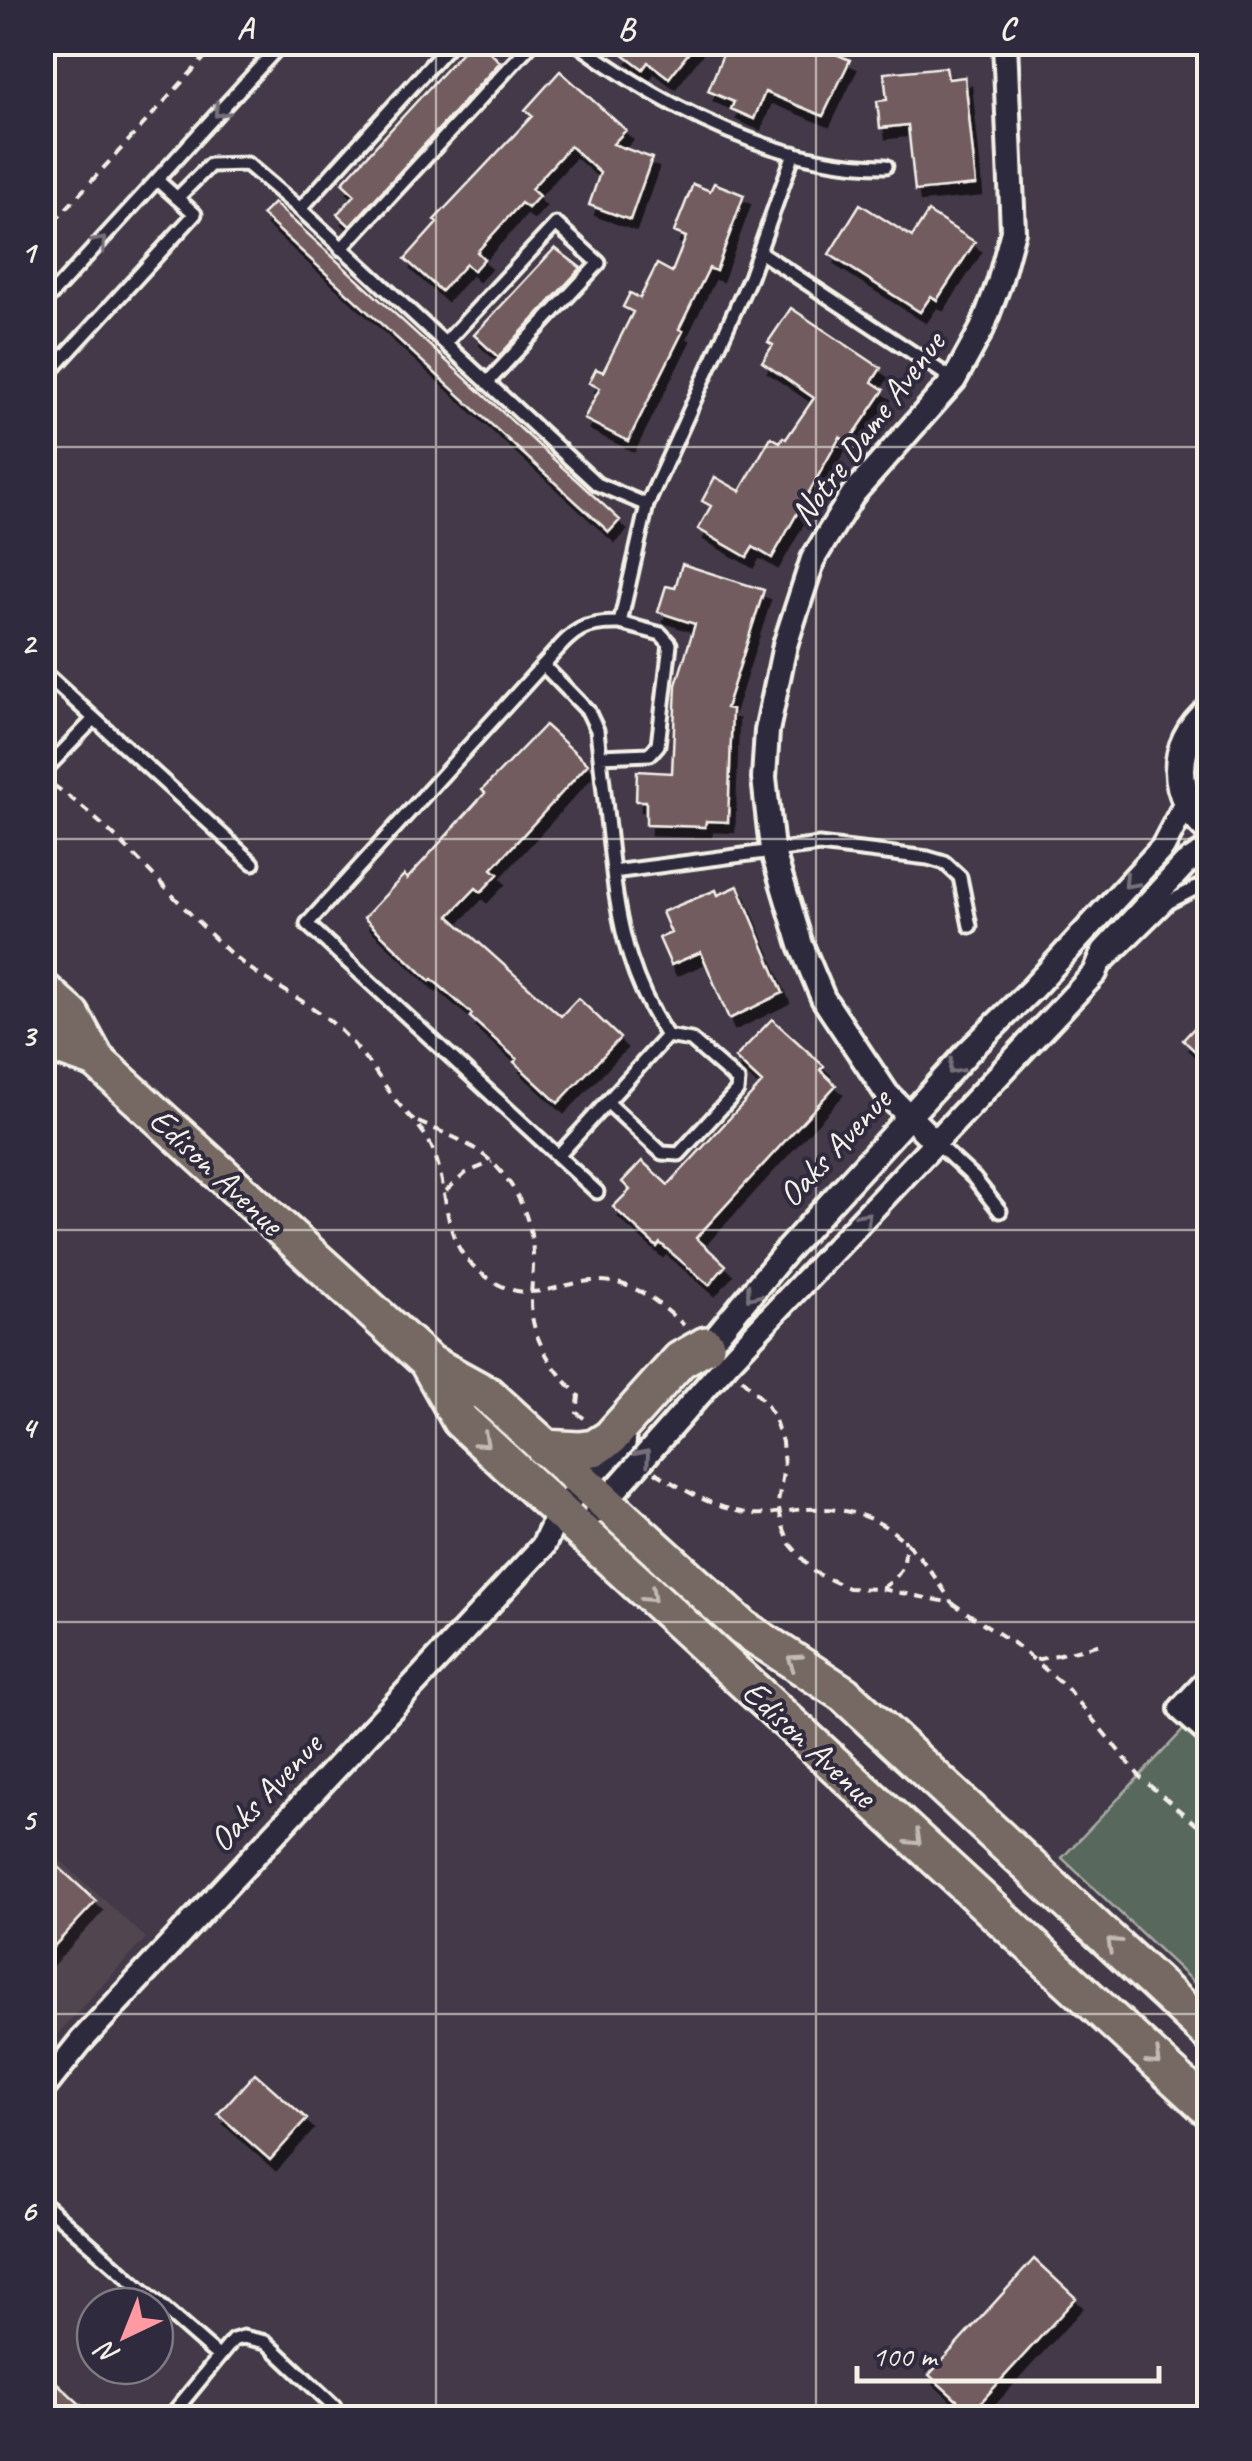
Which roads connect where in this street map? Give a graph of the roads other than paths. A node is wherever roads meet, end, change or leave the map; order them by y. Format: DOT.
graph roads {
  1 [pos="282,42"];
  2 [pos="452,42"];
  3 [pos="532,42"];
  4 [pos="575,42"];
  5 [pos="1005,42"];
  6 [pos="794,153"];
  7 [pos="886,166"];
  8 [pos="157,180"];
  9 [pos="177,198"];
  10 [pos="300,210"];
  11 [pos="341,249"];
  12 [pos="760,252"];
  13 [pos="42,305"];
  14 [pos="445,344"];
  15 [pos="954,380"];
  16 [pos="42,381"];
  17 [pos="487,382"];
  18 [pos="648,505"];
  19 [pos="620,623"];
  20 [pos="543,666"];
  21 [pos="42,671"];
  22 [pos="1210,711"];
  23 [pos="94,719"];
  24 [pos="600,756"];
  25 [pos="42,776"];
  26 [pos="1186,803"];
  27 [pos="1210,830"];
  28 [pos="1210,848"];
  29 [pos="772,850"];
  30 [pos="253,863"];
  31 [pos="613,872"];
  32 [pos="1210,881"];
  33 [pos="970,926"];
  34 [pos="1095,972"];
  35 [pos="42,989"];
  36 [pos="667,1036"];
  37 [pos="42,1038"];
  38 [pos="96,1060"];
  39 [pos="607,1102"];
  40 [pos="910,1117"];
  41 [pos="936,1143"];
  42 [pos="558,1156"];
  43 [pos="597,1192"];
  44 [pos="1000,1211"];
  45 [pos="717,1354"];
  46 [pos="428,1362"];
  47 [pos="544,1448"];
  48 [pos="582,1507"];
  49 [pos="1210,1678"];
  50 [pos="1210,1735"];
  51 [pos="1210,2034"];
  52 [pos="46,2077"];
  53 [pos="1210,2110"];
  54 [pos="42,2202"];
  55 [pos="220,2357"];
  56 [pos="169,2418"];
  57 [pos="339,2418"];
  1 -- 8 [label="lane, one-way"];
  2 -- 10 [label="lane"];
  3 -- 11 [label="lane"];
  4 -- 6 [label="lane"];
  5 -- 15 [label="street, Notre Dame Avenue"];
  6 -- 7 [label="lane"];
  6 -- 12 [label="lane"];
  8 -- 9 [label="lane"];
  13 -- 8 [label="lane, one-way"];
  9 -- 10 [label="lane"];
  9 -- 16 [label="lane"];
  10 -- 11 [label="lane"];
  11 -- 14 [label="lane"];
  12 -- 15 [label="lane"];
  12 -- 18 [label="lane"];
  14 -- 17 [label="lane"];
  14 -- 17 [label="lane"];
  15 -- 29 [label="street, Notre Dame Avenue"];
  17 -- 18 [label="lane"];
  18 -- 19 [label="lane"];
  19 -- 20 [label="lane"];
  19 -- 24 [label="lane"];
  20 -- 24 [label="lane"];
  20 -- 42 [label="lane"];
  21 -- 23 [label="lane"];
  22 -- 26 [label="street"];
  23 -- 25 [label="lane"];
  23 -- 30 [label="lane"];
  24 -- 31 [label="lane"];
  26 -- 27 [label="street"];
  26 -- 40 [label="street, Oaks Avenue, one-way"];
  28 -- 34 [label="street, Oaks Avenue"];
  29 -- 31 [label="lane"];
  29 -- 33 [label="lane"];
  29 -- 40 [label="street, Notre Dame Avenue"];
  31 -- 36 [label="lane"];
  32 -- 34 [label="lane"];
  34 -- 41 [label="street, Oaks Avenue"];
  35 -- 38 [label="main road, Edison Avenue"];
  36 -- 39 [label="lane"];
  36 -- 39 [label="lane"];
  37 -- 38 [label="main road, Edison Avenue"];
  38 -- 46 [label="main road, Edison Avenue"];
  39 -- 42 [label="lane"];
  40 -- 41 [label="street, Notre Dame Avenue"];
  40 -- 45 [label="street, Oaks Avenue, one-way"];
  41 -- 44 [label="lane"];
  45 -- 41 [label="street, Oaks Avenue, one-way"];
  42 -- 43 [label="lane"];
  45 -- 47 [label="main road"];
  45 -- 48 [label="street, Oaks Avenue"];
  46 -- 47 [label="main road, Edison Avenue"];
  46 -- 48 [label="main road, Edison Avenue, one-way"];
  47 -- 48 [label="main road, Edison Avenue"];
  51 -- 48 [label="main road, Edison Avenue, one-way"];
  48 -- 52 [label="street, Oaks Avenue"];
  48 -- 53 [label="main road, Edison Avenue, one-way"];
  49 -- 50 [label="street"];
  54 -- 55 [label="lane"];
  55 -- 56 [label="lane"];
  55 -- 57 [label="lane"];
}
